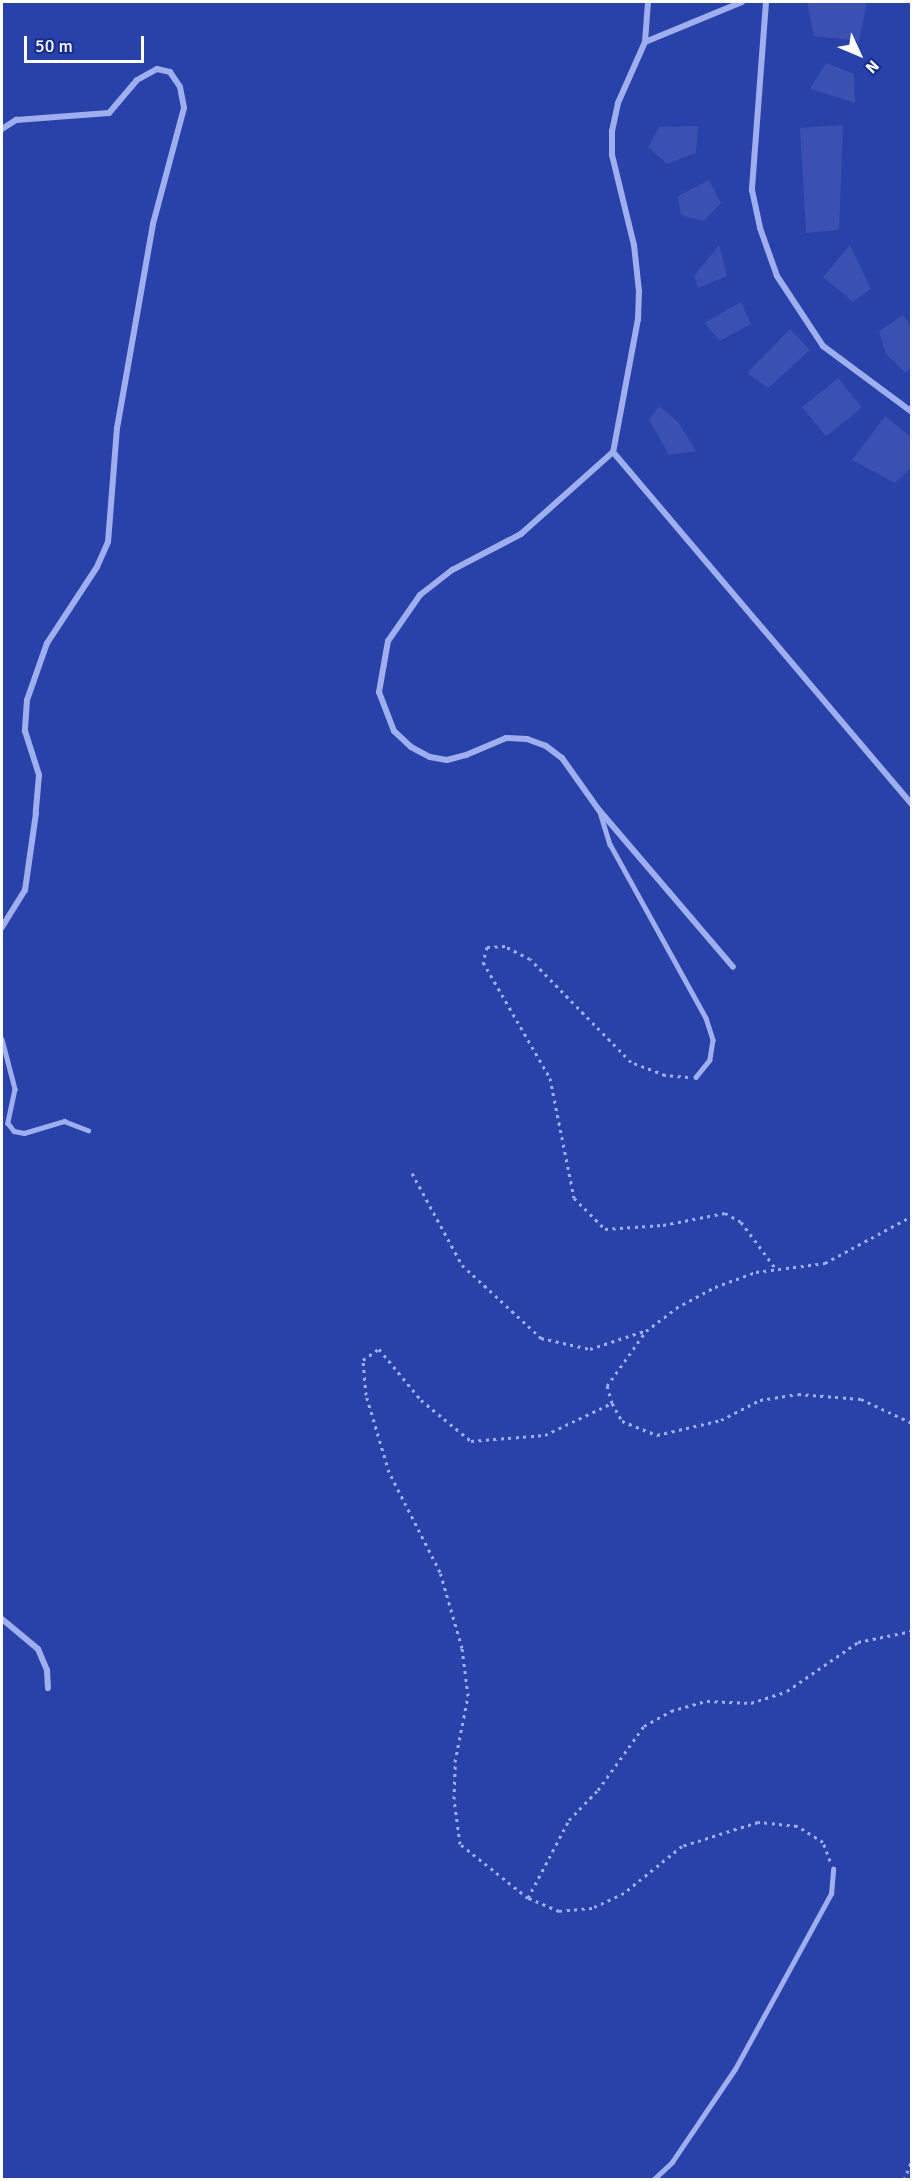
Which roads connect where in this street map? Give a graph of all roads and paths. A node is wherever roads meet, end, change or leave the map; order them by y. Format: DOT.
graph roads {
  1 [pos="648,2"];
  2 [pos="742,2"];
  3 [pos="766,2"];
  4 [pos="645,42"];
  5 [pos="2,129"];
  6 [pos="912,412"];
  7 [pos="614,453"];
  8 [pos="912,804"];
  9 [pos="599,810"];
  10 [pos="2,927"];
  11 [pos="733,967"];
  12 [pos="2,1039"];
  13 [pos="696,1077"];
  14 [pos="88,1130"];
  15 [pos="412,1173"];
  16 [pos="912,1216"];
  17 [pos="776,1269"];
  18 [pos="645,1331"];
  19 [pos="612,1403"];
  20 [pos="912,1424"];
  21 [pos="2,1620"];
  22 [pos="912,1631"];
  23 [pos="48,1688"];
  24 [pos="833,1869"];
  25 [pos="528,1898"];
  26 [pos="912,2160"];
  27 [pos="653,2180"];
  28 [pos="904,2180"];
  1 -- 4 [label="street"];
  2 -- 4 [label="street"];
  3 -- 6 [label="street"];
  4 -- 7 [label="street"];
  5 -- 10 [label="street"];
  7 -- 8 [label="street"];
  7 -- 9 [label="street"];
  9 -- 11 [label="street"];
  9 -- 13 [label="lane"];
  12 -- 14 [label="lane"];
  13 -- 17 [label="path"];
  15 -- 18 [label="path"];
  16 -- 17 [label="path"];
  17 -- 18 [label="path"];
  18 -- 19 [label="path"];
  19 -- 20 [label="path"];
  19 -- 25 [label="path"];
  21 -- 23 [label="street"];
  22 -- 25 [label="path"];
  24 -- 25 [label="path"];
  24 -- 27 [label="lane"];
  26 -- 28 [label="path"];
}
